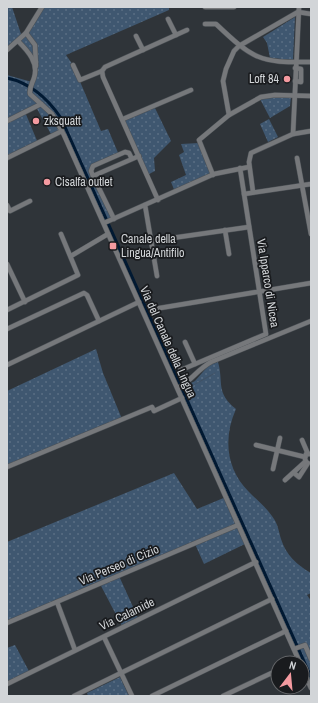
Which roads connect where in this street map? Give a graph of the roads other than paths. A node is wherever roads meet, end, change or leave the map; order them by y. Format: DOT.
graph roads {
  1 [pos="42,7"];
  2 [pos="204,7"];
  3 [pos="234,7"];
  4 [pos="298,9"];
  5 [pos="311,14"];
  6 [pos="168,20"];
  7 [pos="205,24"];
  8 [pos="187,30"];
  9 [pos="26,33"];
  10 [pos="176,35"];
  11 [pos="136,36"];
  12 [pos="18,42"];
  13 [pos="239,46"];
  14 [pos="7,50"];
  15 [pos="143,50"];
  16 [pos="36,54"];
  17 [pos="30,55"];
  18 [pos="295,62"];
  19 [pos="311,62"];
  20 [pos="73,64"];
  21 [pos="102,71"];
  22 [pos="36,72"];
  23 [pos="191,90"];
  24 [pos="294,96"];
  25 [pos="311,96"];
  26 [pos="41,104"];
  27 [pos="229,115"];
  28 [pos="123,119"];
  29 [pos="7,121"];
  30 [pos="62,131"];
  31 [pos="311,131"];
  32 [pos="292,134"];
  33 [pos="139,156"];
  34 [pos="7,158"];
  35 [pos="297,158"];
  36 [pos="132,159"];
  37 [pos="249,167"];
  38 [pos="240,168"];
  39 [pos="213,175"];
  40 [pos="93,176"];
  41 [pos="311,184"];
  42 [pos="302,185"];
  43 [pos="253,192"];
  44 [pos="244,194"];
  45 [pos="158,200"];
  46 [pos="30,201"];
  47 [pos="7,205"];
  48 [pos="145,205"];
  49 [pos="112,220"];
  50 [pos="105,223"];
  51 [pos="310,224"];
  52 [pos="249,227"];
  53 [pos="225,230"];
  54 [pos="61,234"];
  55 [pos="108,234"];
  56 [pos="311,234"];
  57 [pos="151,241"];
  58 [pos="229,254"];
  59 [pos="71,256"];
  60 [pos="7,264"];
  61 [pos="157,276"];
  62 [pos="311,283"];
  63 [pos="259,292"];
  64 [pos="25,302"];
  65 [pos="139,302"];
  66 [pos="154,309"];
  67 [pos="7,310"];
  68 [pos="99,321"];
  69 [pos="311,321"];
  70 [pos="7,329"];
  71 [pos="267,336"];
  72 [pos="185,342"];
  73 [pos="171,349"];
  74 [pos="195,364"];
  75 [pos="7,365"];
  76 [pos="181,386"];
  77 [pos="182,398"];
  78 [pos="280,438"];
  79 [pos="302,440"];
  80 [pos="256,445"];
  81 [pos="278,450"];
  82 [pos="309,457"];
  83 [pos="7,467"];
  84 [pos="273,469"];
  85 [pos="285,480"];
  86 [pos="238,524"];
  87 [pos="256,562"];
  88 [pos="272,599"];
  89 [pos="57,602"];
  90 [pos="7,624"];
  91 [pos="286,631"];
  92 [pos="104,637"];
  93 [pos="297,648"];
  94 [pos="76,650"];
  95 [pos="298,655"];
  96 [pos="311,659"];
  97 [pos="120,674"];
  98 [pos="270,674"];
  99 [pos="7,684"];
  100 [pos="74,696"];
  101 [pos="132,696"];
  102 [pos="152,696"];
  103 [pos="224,696"];
  1 -- 9 [label="street"];
  2 -- 3 [label="street"];
  4 -- 5 [label="street"];
  4 -- 13 [label="street"];
  4 -- 18 [label="street"];
  6 -- 10 [label="street"];
  7 -- 13 [label="street"];
  8 -- 10 [label="street"];
  9 -- 12 [label="street"];
  9 -- 16 [label="street"];
  10 -- 15 [label="street"];
  11 -- 15 [label="street"];
  12 -- 14 [label="street"];
  12 -- 17 [label="street"];
  13 -- 18 [label="street"];
  13 -- 27 [label="street"];
  15 -- 21 [label="street"];
  16 -- 17 [label="street"];
  16 -- 22 [label="street"];
  17 -- 22 [label="street"];
  18 -- 19 [label="street"];
  18 -- 24 [label="street"];
  20 -- 21 [label="street"];
  21 -- 28 [label="street"];
  22 -- 26 [label="street, Via del Canale della Lingua"];
  23 -- 28 [label="street"];
  24 -- 25 [label="street"];
  24 -- 27 [label="street"];
  24 -- 32 [label="street"];
  26 -- 29 [label="street"];
  26 -- 30 [label="street, Via del Canale della Lingua"];
  27 -- 39 [label="street"];
  28 -- 33 [label="street"];
  30 -- 34 [label="street"];
  30 -- 50 [label="street, Via del Canale della Lingua"];
  31 -- 32 [label="street"];
  32 -- 37 [label="street"];
  33 -- 36 [label="street"];
  33 -- 45 [label="street"];
  35 -- 42 [label="street"];
  36 -- 40 [label="street"];
  36 -- 40 [label="street"];
  37 -- 38 [label="street"];
  37 -- 43 [label="street"];
  38 -- 39 [label="street"];
  38 -- 44 [label="street, Via Ipparco di Nicea"];
  39 -- 45 [label="street"];
  40 -- 49 [label="street"];
  41 -- 42 [label="street"];
  42 -- 43 [label="street"];
  42 -- 51 [label="street"];
  43 -- 44 [label="street"];
  44 -- 52 [label="street, Via Ipparco di Nicea"];
  45 -- 48 [label="street"];
  46 -- 47 [label="street"];
  48 -- 49 [label="street"];
  48 -- 57 [label="street"];
  49 -- 50 [label="street"];
  50 -- 55 [label="street, Via del Canale della Lingua"];
  51 -- 56 [label="street"];
  52 -- 53 [label="street"];
  52 -- 63 [label="street, Via Ipparco di Nicea"];
  53 -- 57 [label="street"];
  53 -- 58 [label="street"];
  54 -- 59 [label="street"];
  55 -- 59 [label="street"];
  55 -- 65 [label="street, Via del Canale della Lingua"];
  57 -- 61 [label="street"];
  59 -- 64 [label="street"];
  60 -- 64 [label="street"];
  62 -- 63 [label="street"];
  63 -- 66 [label="street"];
  63 -- 71 [label="street, Via Ipparco di Nicea"];
  64 -- 67 [label="street"];
  65 -- 68 [label="street"];
  65 -- 76 [label="street, Via del Canale della Lingua"];
  68 -- 70 [label="street"];
  68 -- 75 [label="street"];
  69 -- 71 [label="street"];
  71 -- 74 [label="street, Via Ipparco di Nicea"];
  71 -- 76 [label="street"];
  72 -- 74 [label="street"];
  73 -- 74 [label="street, Via Ipparco di Nicea"];
  76 -- 77 [label="street, Via del Canale della Lingua"];
  77 -- 83 [label="street"];
  77 -- 86 [label="street, Via del Canale della Lingua"];
  78 -- 81 [label="street"];
  79 -- 82 [label="street"];
  80 -- 81 [label="street"];
  81 -- 82 [label="street"];
  81 -- 84 [label="street"];
  82 -- 85 [label="street"];
  86 -- 87 [label="street, Via del Canale della Lingua"];
  86 -- 89 [label="street, Via Perseo di Cizio"];
  87 -- 88 [label="street, Via del Canale della Lingua"];
  87 -- 92 [label="street, Via Calamide"];
  88 -- 91 [label="street, Via del Canale della Lingua"];
  88 -- 97 [label="street"];
  89 -- 90 [label="street, Via Perseo di Cizio"];
  89 -- 94 [label="street"];
  91 -- 93 [label="street, Via del Canale della Lingua"];
  91 -- 102 [label="street"];
  92 -- 94 [label="street, Via Calamide"];
  92 -- 97 [label="street"];
  93 -- 95 [label="street, Via del Canale della Lingua"];
  93 -- 96 [label="street"];
  94 -- 99 [label="street, Via Calamide"];
  97 -- 100 [label="street"];
  97 -- 101 [label="street"];
  98 -- 103 [label="street"];
}
